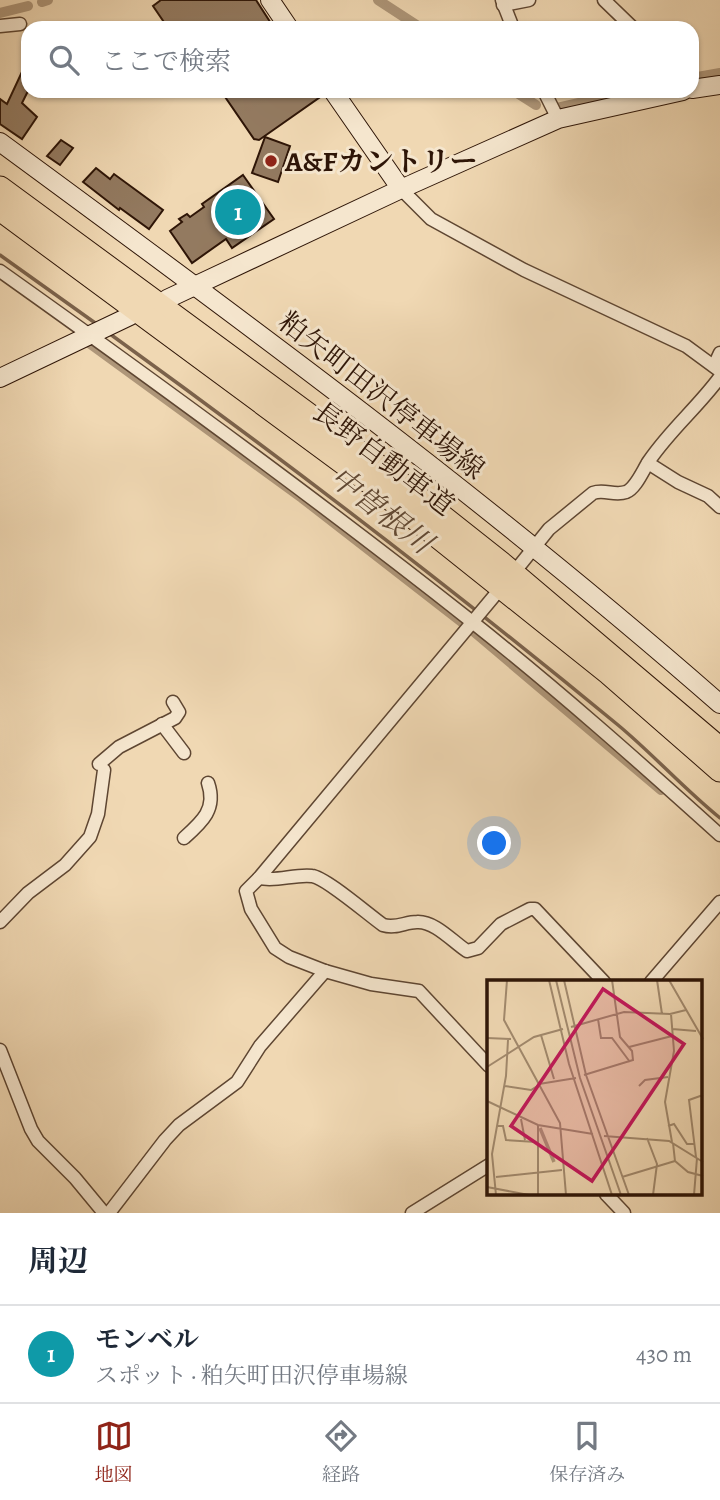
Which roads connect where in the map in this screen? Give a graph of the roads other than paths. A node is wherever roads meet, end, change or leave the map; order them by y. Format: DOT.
graph roads {
  1 [pos="270,0"];
  2 [pos="529,0"];
  3 [pos="604,0"];
  4 [pos="503,3"];
  5 [pos="284,21"];
  6 [pos="510,21"];
  7 [pos="626,21"];
  8 [pos="20,24"];
  9 [pos="0,26"];
  10 [pos="720,85"];
  11 [pos="699,88"];
  12 [pos="338,98"];
  13 [pos="547,98"];
  14 [pos="653,98"];
  15 [pos="558,120"];
  16 [pos="0,142"];
  17 [pos="0,188"];
  18 [pos="401,189"];
  19 [pos="0,208"];
  20 [pos="0,271"];
  21 [pos="195,286"];
  22 [pos="167,299"];
  23 [pos="130,316"];
  24 [pos="89,334"];
  25 [pos="720,353"];
  26 [pos="718,371"];
  27 [pos="0,378"];
  28 [pos="648,463"];
  29 [pos="720,508"];
  30 [pos="534,547"];
  31 [pos="520,565"];
  32 [pos="495,595"];
  33 [pos="472,622"];
  34 [pos="173,702"];
  35 [pos="720,704"];
  36 [pos="162,724"];
  37 [pos="720,749"];
  38 [pos="184,753"];
  39 [pos="720,770"];
  40 [pos="208,783"];
  41 [pos="720,835"];
  42 [pos="184,838"];
  43 [pos="259,878"];
  44 [pos="720,902"];
  45 [pos="0,922"];
  46 [pos="325,971"];
  47 [pos="602,980"];
  48 [pos="653,980"];
  49 [pos="0,1050"];
  50 [pos="487,1064"];
  51 [pos="487,1166"];
  52 [pos="608,1196"];
  53 [pos="106,1213"];
  54 [pos="412,1213"];
  55 [pos="624,1213"];
  1 -- 5 [label="main road"];
  2 -- 4 [label="street"];
  3 -- 7 [label="street"];
  4 -- 6 [label="street"];
  8 -- 9 [label="street"];
  10 -- 11 [label="main road"];
  12 -- 18 [label="main road"];
  13 -- 15 [label="street"];
  14 -- 15 [label="main road"];
  15 -- 18 [label="main road"];
  16 -- 21 [label="main road, 粕矢町田沢停車場線"];
  17 -- 37 [label="highway, 長野自動車道"];
  18 -- 21 [label="main road"];
  18 -- 26 [label="street"];
  19 -- 39 [label="highway, 長野自動車道"];
  20 -- 24 [label="street"];
  21 -- 22 [label="main road"];
  21 -- 30 [label="main road, 粕矢町田沢停車場線"];
  23 -- 24 [label="main road"];
  24 -- 27 [label="main road"];
  24 -- 33 [label="street"];
  25 -- 26 [label="street"];
  26 -- 28 [label="street"];
  28 -- 29 [label="street"];
  28 -- 30 [label="street"];
  30 -- 31 [label="street"];
  30 -- 35 [label="main road, 粕矢町田沢停車場線"];
  32 -- 33 [label="street"];
  33 -- 41 [label="street"];
  33 -- 43 [label="street"];
  34 -- 36 [label="street"];
  36 -- 38 [label="street"];
  36 -- 45 [label="street"];
  40 -- 42 [label="street"];
  43 -- 46 [label="street"];
  43 -- 47 [label="street"];
  44 -- 48 [label="street"];
  46 -- 50 [label="street"];
  46 -- 53 [label="street"];
  49 -- 53 [label="street"];
  51 -- 54 [label="street"];
  52 -- 55 [label="street"];
}
